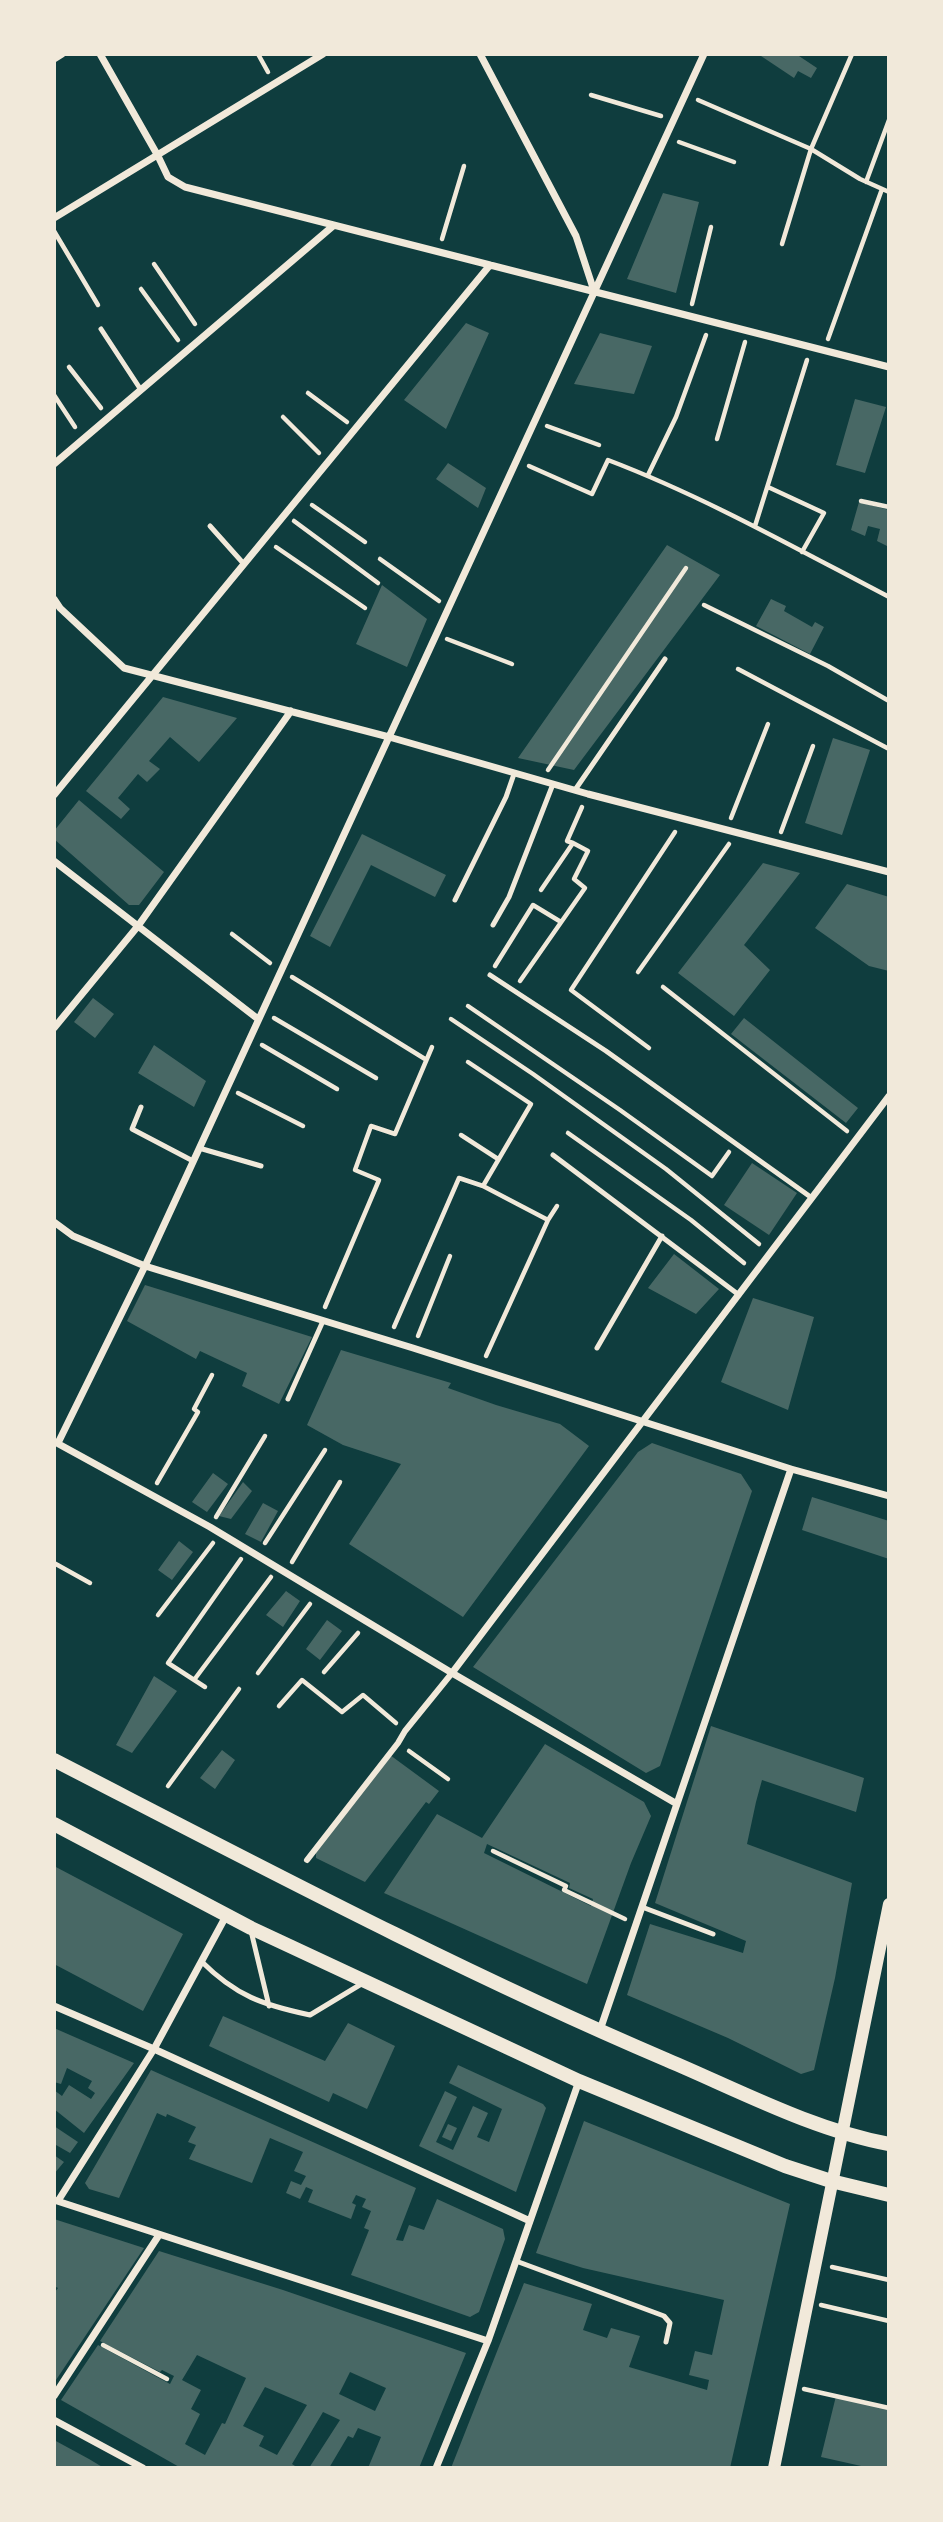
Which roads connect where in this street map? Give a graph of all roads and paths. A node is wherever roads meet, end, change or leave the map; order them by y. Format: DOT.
graph roads {
  1 [pos="62,54"];
  2 [pos="100,54"];
  3 [pos="323,54"];
  4 [pos="480,54"];
  5 [pos="704,54"];
  6 [pos="852,54"];
  7 [pos="54,59"];
  8 [pos="686,94"];
  9 [pos="591,95"];
  10 [pos="674,120"];
  11 [pos="889,120"];
  12 [pos="666,138"];
  13 [pos="811,149"];
  14 [pos="159,156"];
  15 [pos="734,162"];
  16 [pos="464,166"];
  17 [pos="866,181"];
  18 [pos="882,189"];
  19 [pos="889,192"];
  20 [pos="54,218"];
  21 [pos="333,226"];
  22 [pos="711,227"];
  23 [pos="54,231"];
  24 [pos="782,244"];
  25 [pos="438,253"];
  26 [pos="154,264"];
  27 [pos="491,265"];
  28 [pos="141,289"];
  29 [pos="595,291"];
  30 [pos="98,305"];
  31 [pos="690,316"];
  32 [pos="711,321"];
  33 [pos="101,329"];
  34 [pos="749,331"];
  35 [pos="204,337"];
  36 [pos="811,346"];
  37 [pos="824,350"];
  38 [pos="186,351"];
  39 [pos="69,367"];
  40 [pos="889,367"];
  41 [pos="141,390"];
  42 [pos="308,393"];
  43 [pos="54,396"];
  44 [pos="283,416"];
  45 [pos="108,418"];
  46 [pos="534,422"];
  47 [pos="356,429"];
  48 [pos="84,439"];
  49 [pos="716,439"];
  50 [pos="599,445"];
  51 [pos="516,461"];
  52 [pos="328,463"];
  53 [pos="54,464"];
  54 [pos="648,475"];
  55 [pos="768,487"];
  56 [pos="300,497"];
  57 [pos="861,501"];
  58 [pos="889,507"];
  59 [pos="285,514"];
  60 [pos="210,526"];
  61 [pos="755,526"];
  62 [pos="265,539"];
  63 [pos="365,542"];
  64 [pos="802,552"];
  65 [pos="380,559"];
  66 [pos="243,563"];
  67 [pos="686,568"];
  68 [pos="378,583"];
  69 [pos="889,597"];
  70 [pos="54,599"];
  71 [pos="704,605"];
  72 [pos="449,607"];
  73 [pos="365,608"];
  74 [pos="57,610"];
  75 [pos="436,635"];
  76 [pos="665,659"];
  77 [pos="512,664"];
  78 [pos="738,669"];
  79 [pos="152,676"];
  80 [pos="889,701"];
  81 [pos="291,711"];
  82 [pos="768,724"];
  83 [pos="389,737"];
  84 [pos="813,746"];
  85 [pos="889,749"];
  86 [pos="514,774"];
  87 [pos="540,781"];
  88 [pos="552,785"];
  89 [pos="575,790"];
  90 [pos="588,794"];
  91 [pos="54,795"];
  92 [pos="684,819"];
  93 [pos="726,830"];
  94 [pos="737,834"];
  95 [pos="573,843"];
  96 [pos="777,843"];
  97 [pos="54,861"];
  98 [pos="889,872"];
  99 [pos="541,890"];
  100 [pos="456,900"];
  101 [pos="561,922"];
  102 [pos="493,925"];
  103 [pos="138,926"];
  104 [pos="232,934"];
  105 [pos="281,971"];
  106 [pos="638,972"];
  107 [pos="489,975"];
  108 [pos="663,987"];
  109 [pos="513,991"];
  110 [pos="468,1006"];
  111 [pos="260,1016"];
  112 [pos="451,1018"];
  113 [pos="54,1028"];
  114 [pos="250,1038"];
  115 [pos="432,1047"];
  116 [pos="649,1048"];
  117 [pos="425,1059"];
  118 [pos="468,1062"];
  119 [pos="376,1078"];
  120 [pos="227,1087"];
  121 [pos="337,1089"];
  122 [pos="889,1096"];
  123 [pos="141,1107"];
  124 [pos="303,1126"];
  125 [pos="568,1133"];
  126 [pos="461,1135"];
  127 [pos="857,1139"];
  128 [pos="735,1142"];
  129 [pos="199,1148"];
  130 [pos="554,1155"];
  131 [pos="498,1159"];
  132 [pos="193,1161"];
  133 [pos="261,1166"];
  134 [pos="483,1186"];
  135 [pos="812,1198"];
  136 [pos="557,1206"];
  137 [pos="548,1220"];
  138 [pos="54,1223"];
  139 [pos="662,1236"];
  140 [pos="771,1253"];
  141 [pos="450,1256"];
  142 [pos="145,1266"];
  143 [pos="756,1273"];
  144 [pos="740,1295"];
  145 [pos="321,1321"];
  146 [pos="388,1340"];
  147 [pos="413,1348"];
  148 [pos="597,1348"];
  149 [pos="480,1370"];
  150 [pos="212,1375"];
  151 [pos="288,1399"];
  152 [pos="643,1422"];
  153 [pos="265,1436"];
  154 [pos="55,1445"];
  155 [pos="325,1450"];
  156 [pos="791,1469"];
  157 [pos="340,1482"];
  158 [pos="150,1494"];
  159 [pos="889,1496"];
  160 [pos="210,1527"];
  161 [pos="220,1533"];
  162 [pos="248,1550"];
  163 [pos="258,1556"];
  164 [pos="54,1563"];
  165 [pos="282,1570"];
  166 [pos="90,1583"];
  167 [pos="320,1591"];
  168 [pos="158,1615"];
  169 [pos="369,1622"];
  170 [pos="324,1672"];
  171 [pos="258,1673"];
  172 [pos="452,1673"];
  173 [pos="194,1680"];
  174 [pos="205,1688"];
  175 [pos="239,1689"];
  176 [pos="279,1706"];
  177 [pos="405,1731"];
  178 [pos="398,1742"];
  179 [pos="54,1760"];
  180 [pos="448,1779"];
  181 [pos="168,1786"];
  182 [pos="677,1804"];
  183 [pos="54,1824"];
  184 [pos="493,1851"];
  185 [pos="307,1860"];
  186 [pos="889,1904"];
  187 [pos="642,1907"];
  188 [pos="226,1916"];
  189 [pos="636,1925"];
  190 [pos="251,1928"];
  191 [pos="713,1934"];
  192 [pos="201,1961"];
  193 [pos="366,1982"];
  194 [pos="54,2006"];
  195 [pos="269,2006"];
  196 [pos="600,2031"];
  197 [pos="154,2049"];
  198 [pos="579,2081"];
  199 [pos="841,2133"];
  200 [pos="889,2144"];
  201 [pos="831,2181"];
  202 [pos="889,2195"];
  203 [pos="56,2200"];
  204 [pos="530,2221"];
  205 [pos="159,2235"];
  206 [pos="516,2261"];
  207 [pos="815,2263"];
  208 [pos="889,2280"];
  209 [pos="807,2302"];
  210 [pos="889,2321"];
  211 [pos="93,2339"];
  212 [pos="488,2341"];
  213 [pos="666,2342"];
  214 [pos="167,2379"];
  215 [pos="790,2386"];
  216 [pos="54,2396"];
  217 [pos="889,2408"];
  218 [pos="54,2420"];
  219 [pos="143,2468"];
  220 [pos="436,2468"];
  221 [pos="774,2468"];
  1 -- 7 [label="street"];
  2 -- 14 [label="street"];
  3 -- 14 [label="street"];
  4 -- 29 [label="street"];
  5 -- 8 [label="street"];
  6 -- 13 [label="path"];
  8 -- 10 [label="street"];
  8 -- 13 [label="path"];
  9 -- 10 [label="path"];
  10 -- 12 [label="street"];
  11 -- 17 [label="path"];
  12 -- 15 [label="path"];
  12 -- 29 [label="street"];
  13 -- 17 [label="path"];
  13 -- 24 [label="path"];
  14 -- 20 [label="street"];
  14 -- 21 [label="street"];
  16 -- 25 [label="path"];
  17 -- 18 [label="path"];
  18 -- 19 [label="path"];
  18 -- 37 [label="path"];
  21 -- 25 [label="street"];
  21 -- 35 [label="street"];
  22 -- 31 [label="path"];
  23 -- 30 [label="path"];
  25 -- 27 [label="street"];
  26 -- 35 [label="path"];
  27 -- 29 [label="street"];
  27 -- 47 [label="street"];
  28 -- 38 [label="path"];
  29 -- 31 [label="street"];
  29 -- 46 [label="street"];
  31 -- 32 [label="street"];
  32 -- 34 [label="street"];
  32 -- 54 [label="path"];
  33 -- 41 [label="lane"];
  34 -- 36 [label="street"];
  34 -- 49 [label="path"];
  35 -- 38 [label="street"];
  36 -- 37 [label="street"];
  36 -- 55 [label="path"];
  37 -- 40 [label="street"];
  38 -- 41 [label="street"];
  39 -- 45 [label="path"];
  41 -- 45 [label="street"];
  42 -- 47 [label="path"];
  43 -- 48 [label="path"];
  44 -- 52 [label="path"];
  45 -- 48 [label="street"];
  46 -- 50 [label="path"];
  46 -- 51 [label="street"];
  47 -- 52 [label="street"];
  48 -- 53 [label="street"];
  51 -- 54 [label="path"];
  51 -- 72 [label="street"];
  52 -- 56 [label="street"];
  54 -- 61 [label="path"];
  55 -- 61 [label="path"];
  55 -- 64 [label="path"];
  56 -- 59 [label="street"];
  56 -- 63 [label="path"];
  57 -- 58 [label="path"];
  59 -- 62 [label="street"];
  59 -- 68 [label="path"];
  60 -- 66 [label="lane"];
  61 -- 64 [label="path"];
  62 -- 66 [label="street"];
  62 -- 73 [label="path"];
  64 -- 69 [label="path"];
  65 -- 72 [label="path"];
  66 -- 79 [label="street"];
  67 -- 87 [label="path"];
  70 -- 74 [label="street"];
  71 -- 80 [label="path"];
  72 -- 75 [label="street"];
  74 -- 79 [label="street"];
  75 -- 77 [label="path"];
  75 -- 83 [label="street"];
  76 -- 89 [label="lane"];
  78 -- 85 [label="path"];
  79 -- 81 [label="street"];
  79 -- 91 [label="street"];
  81 -- 83 [label="street"];
  81 -- 103 [label="street"];
  82 -- 93 [label="path"];
  83 -- 86 [label="street"];
  83 -- 105 [label="street"];
  84 -- 96 [label="path"];
  86 -- 87 [label="street"];
  86 -- 100 [label="lane"];
  87 -- 88 [label="street"];
  88 -- 89 [label="street"];
  88 -- 102 [label="lane"];
  89 -- 90 [label="street"];
  90 -- 92 [label="street"];
  90 -- 95 [label="path"];
  92 -- 93 [label="street"];
  92 -- 116 [label="path"];
  93 -- 94 [label="street"];
  94 -- 96 [label="street"];
  94 -- 106 [label="path"];
  95 -- 99 [label="path"];
  95 -- 101 [label="path"];
  96 -- 98 [label="street"];
  97 -- 103 [label="street"];
  101 -- 107 [label="path"];
  101 -- 109 [label="path"];
  103 -- 111 [label="street"];
  103 -- 113 [label="street"];
  104 -- 105 [label="path"];
  105 -- 111 [label="street"];
  105 -- 117 [label="path"];
  107 -- 109 [label="lane"];
  108 -- 127 [label="path"];
  109 -- 128 [label="lane"];
  110 -- 128 [label="path"];
  111 -- 114 [label="street"];
  111 -- 119 [label="path"];
  112 -- 140 [label="path"];
  114 -- 120 [label="street"];
  114 -- 121 [label="path"];
  115 -- 117 [label="path"];
  117 -- 145 [label="path"];
  118 -- 131 [label="path"];
  120 -- 124 [label="path"];
  120 -- 129 [label="street"];
  122 -- 127 [label="street"];
  123 -- 132 [label="lane"];
  125 -- 143 [label="path"];
  126 -- 131 [label="path"];
  127 -- 135 [label="street"];
  128 -- 135 [label="lane"];
  129 -- 132 [label="street"];
  129 -- 133 [label="lane"];
  130 -- 139 [label="lane"];
  131 -- 134 [label="path"];
  132 -- 142 [label="street"];
  134 -- 137 [label="path"];
  134 -- 146 [label="path"];
  135 -- 140 [label="street"];
  136 -- 137 [label="path"];
  137 -- 149 [label="path"];
  138 -- 142 [label="street"];
  139 -- 144 [label="lane"];
  139 -- 148 [label="lane"];
  140 -- 143 [label="street"];
  141 -- 147 [label="path"];
  142 -- 145 [label="street"];
  142 -- 154 [label="street"];
  143 -- 144 [label="street"];
  144 -- 152 [label="street"];
  145 -- 146 [label="street"];
  145 -- 151 [label="lane"];
  146 -- 147 [label="street"];
  147 -- 149 [label="street"];
  149 -- 152 [label="street"];
  150 -- 158 [label="path"];
  152 -- 156 [label="street"];
  152 -- 172 [label="street"];
  153 -- 160 [label="path"];
  154 -- 158 [label="street"];
  155 -- 163 [label="path"];
  156 -- 159 [label="street"];
  156 -- 182 [label="street"];
  157 -- 165 [label="path"];
  158 -- 160 [label="street"];
  160 -- 161 [label="street"];
  161 -- 162 [label="street"];
  161 -- 168 [label="path"];
  162 -- 163 [label="street"];
  162 -- 173 [label="path"];
  163 -- 165 [label="street"];
  164 -- 166 [label="path"];
  165 -- 167 [label="street"];
  165 -- 173 [label="path"];
  167 -- 169 [label="street"];
  167 -- 171 [label="path"];
  169 -- 170 [label="path"];
  169 -- 172 [label="street"];
  172 -- 177 [label="street"];
  172 -- 182 [label="street"];
  173 -- 174 [label="path"];
  175 -- 181 [label="path"];
  176 -- 177 [label="path"];
  177 -- 178 [label="street"];
  178 -- 180 [label="path"];
  178 -- 185 [label="street"];
  179 -- 196 [label="main road"];
  182 -- 187 [label="street"];
  183 -- 188 [label="main road"];
  184 -- 189 [label="path"];
  186 -- 199 [label="street"];
  187 -- 189 [label="street"];
  187 -- 191 [label="lane"];
  188 -- 190 [label="main road"];
  188 -- 192 [label="street"];
  189 -- 196 [label="street"];
  190 -- 193 [label="main road"];
  190 -- 195 [label="lane"];
  192 -- 195 [label="lane"];
  192 -- 197 [label="street"];
  193 -- 195 [label="lane"];
  193 -- 198 [label="main road"];
  194 -- 197 [label="street"];
  196 -- 199 [label="main road"];
  197 -- 203 [label="street"];
  197 -- 204 [label="street"];
  198 -- 201 [label="main road"];
  198 -- 204 [label="street"];
  199 -- 200 [label="main road"];
  199 -- 201 [label="street"];
  201 -- 202 [label="main road"];
  201 -- 207 [label="street"];
  203 -- 205 [label="street"];
  204 -- 206 [label="street"];
  205 -- 211 [label="street"];
  205 -- 212 [label="street"];
  206 -- 212 [label="street"];
  206 -- 213 [label="lane"];
  207 -- 208 [label="path"];
  207 -- 209 [label="street"];
  209 -- 210 [label="path"];
  209 -- 215 [label="street"];
  211 -- 214 [label="path"];
  211 -- 216 [label="street"];
  212 -- 220 [label="street"];
  215 -- 217 [label="path"];
  215 -- 221 [label="street"];
  218 -- 219 [label="street"];
}
